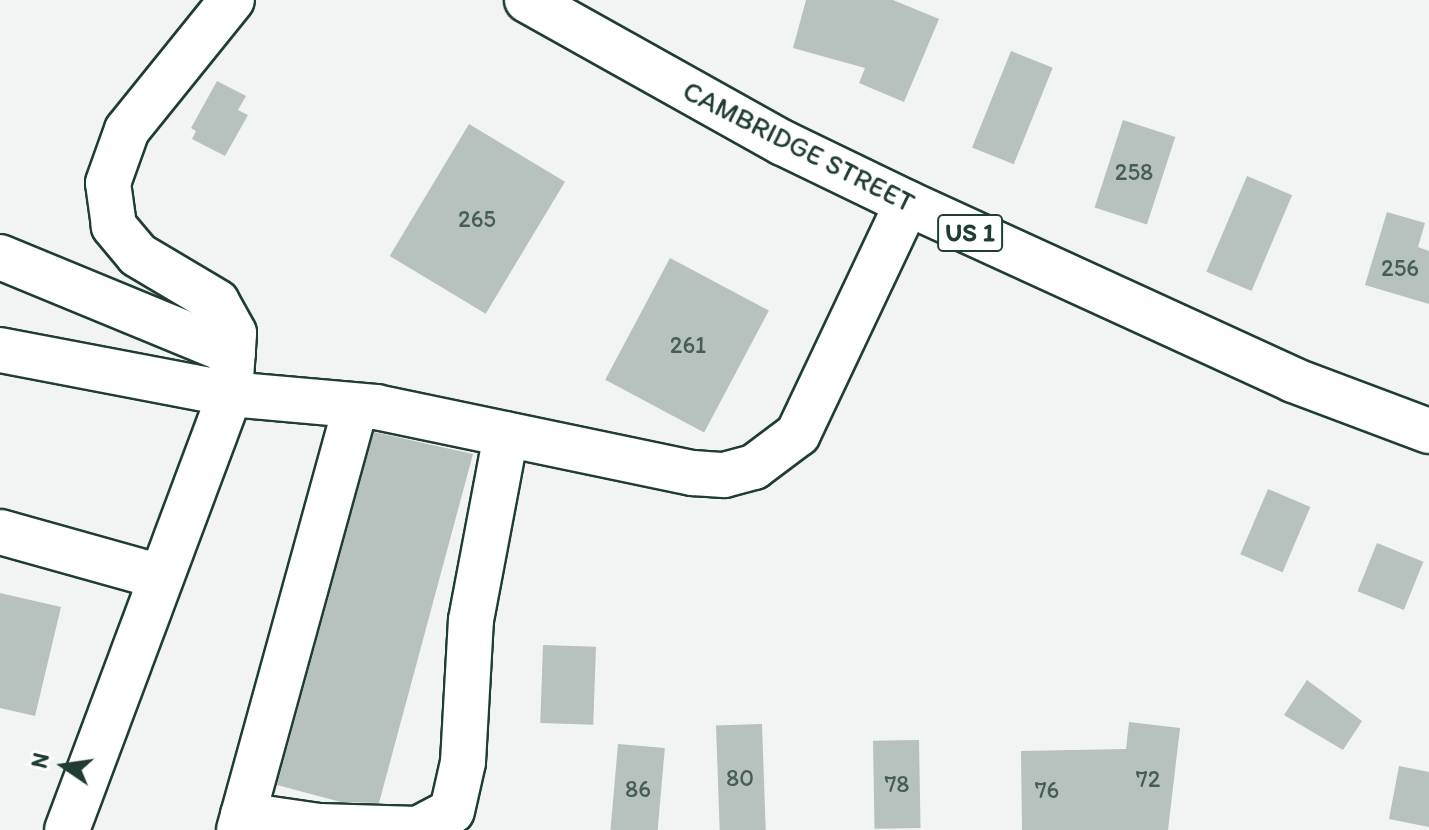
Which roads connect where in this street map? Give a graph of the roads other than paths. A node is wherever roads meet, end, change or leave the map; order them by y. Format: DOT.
graph roads {
  1 [pos="232,0"];
  2 [pos="527,0"];
  3 [pos="907,203"];
  4 [pos="0,257"];
  5 [pos="0,350"];
  6 [pos="231,373"];
  7 [pos="355,408"];
  8 [pos="1429,431"];
  9 [pos="506,434"];
  10 [pos="0,532"];
  11 [pos="161,577"];
  12 [pos="241,822"];
  13 [pos="67,830"];
  1 -- 6 [label="main road"];
  2 -- 3 [label="main road, CAMBRIDGE STREET / US 1"];
  3 -- 8 [label="main road, CAMBRIDGE STREET / US 1"];
  3 -- 9 [label="main road"];
  4 -- 6 [label="main road"];
  5 -- 6 [label="main road"];
  6 -- 7 [label="main road"];
  6 -- 11 [label="main road"];
  7 -- 9 [label="main road"];
  7 -- 12 [label="main road"];
  9 -- 12 [label="main road"];
  10 -- 11 [label="main road"];
  11 -- 13 [label="main road"];
}
